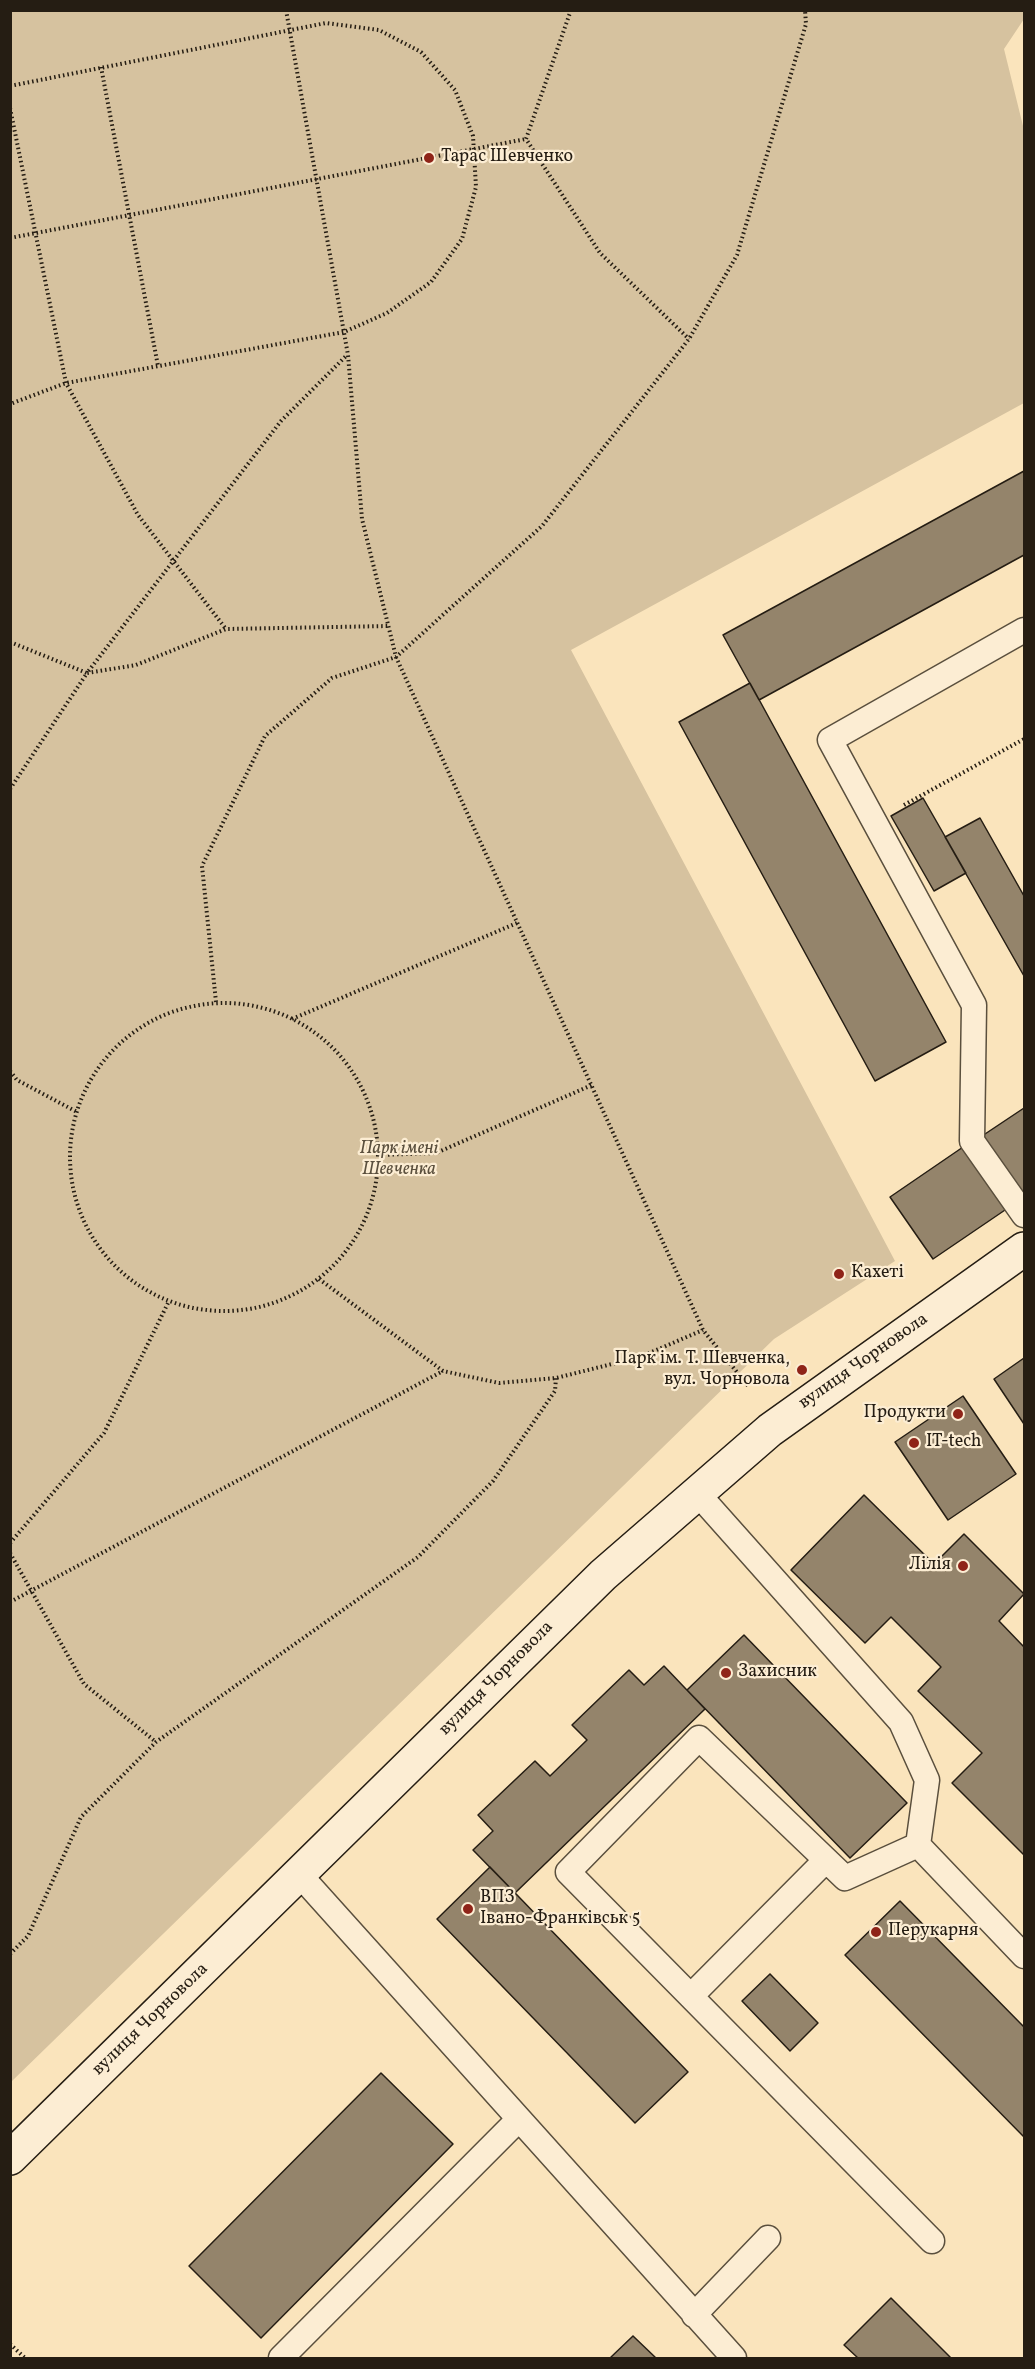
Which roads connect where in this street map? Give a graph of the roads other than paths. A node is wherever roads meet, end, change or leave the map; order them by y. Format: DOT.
graph roads {
  1 [pos="1024,630"];
  2 [pos="1024,1215"];
  3 [pos="1024,1248"];
  4 [pos="698,1494"];
  5 [pos="918,1845"];
  6 [pos="826,1860"];
  7 [pos="299,1874"];
  8 [pos="1024,1956"];
  9 [pos="691,1996"];
  10 [pos="518,2120"];
  11 [pos="10,2158"];
  12 [pos="768,2238"];
  13 [pos="932,2241"];
  14 [pos="694,2315"];
  15 [pos="281,2358"];
  16 [pos="734,2358"];
  1 -- 2 [label="lane"];
  3 -- 4 [label="main road, вулиця Чорновола"];
  4 -- 5 [label="lane"];
  4 -- 7 [label="main road, вулиця Чорновола"];
  5 -- 6 [label="lane"];
  5 -- 8 [label="lane"];
  6 -- 9 [label="lane"];
  6 -- 9 [label="lane"];
  7 -- 10 [label="lane"];
  7 -- 11 [label="main road, вулиця Чорновола"];
  9 -- 13 [label="lane"];
  10 -- 14 [label="lane"];
  10 -- 15 [label="lane"];
  12 -- 14 [label="lane"];
  14 -- 16 [label="lane"];
}
